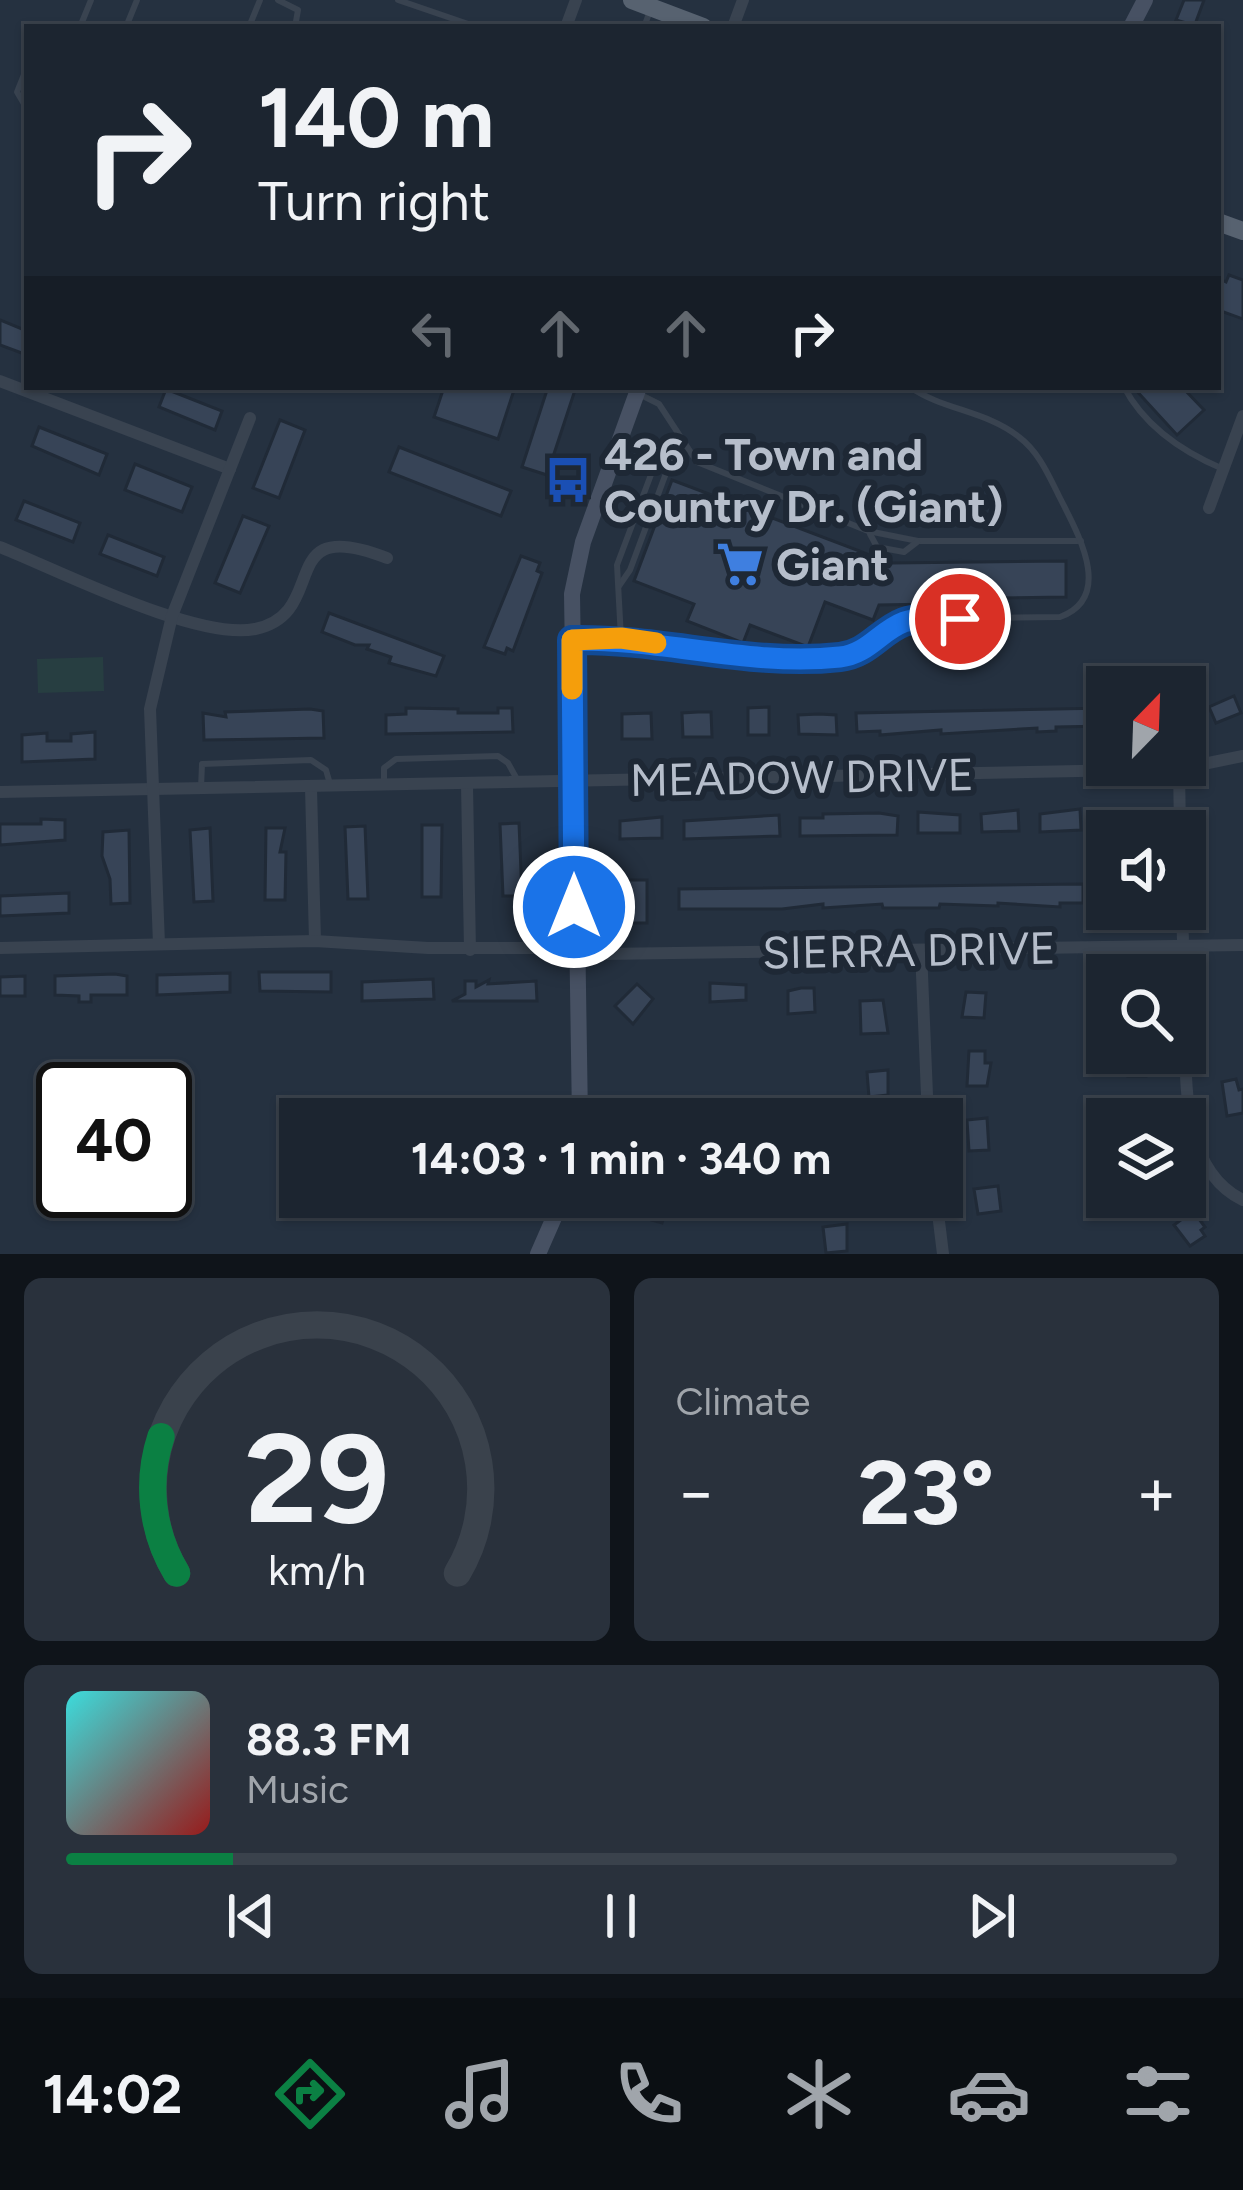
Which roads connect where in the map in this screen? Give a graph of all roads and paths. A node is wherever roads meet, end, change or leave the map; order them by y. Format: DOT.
graph roads {
  1 [pos="278,0"];
  2 [pos="398,0"];
  3 [pos="632,0"];
  4 [pos="652,8"];
  5 [pos="296,24"];
  6 [pos="467,24"];
  7 [pos="645,24"];
  8 [pos="696,24"];
  9 [pos="24,74"];
  10 [pos="24,104"];
  11 [pos="0,381"];
  12 [pos="633,390"];
  13 [pos="637,390"];
  14 [pos="915,390"];
  15 [pos="933,390"];
  16 [pos="1126,390"];
  17 [pos="929,398"];
  18 [pos="1243,417"];
  19 [pos="250,418"];
  20 [pos="687,448"];
  21 [pos="673,455"];
  22 [pos="230,469"];
  23 [pos="1223,469"];
  24 [pos="1208,508"];
  25 [pos="868,531"];
  26 [pos="918,541"];
  27 [pos="1082,541"];
  28 [pos="0,547"];
  29 [pos="387,558"];
  30 [pos="619,586"];
  31 [pos="172,616"];
  32 [pos="621,638"];
  33 [pos="572,640"];
  34 [pos="1243,756"];
  35 [pos="1206,766"];
  36 [pos="1086,771"];
  37 [pos="574,782"];
  38 [pos="520,784"];
  39 [pos="467,785"];
  40 [pos="384,787"];
  41 [pos="311,788"];
  42 [pos="330,788"];
  43 [pos="201,789"];
  44 [pos="154,790"];
  45 [pos="0,792"];
  46 [pos="1183,930"];
  47 [pos="315,941"];
  48 [pos="159,944"];
  49 [pos="1183,944"];
  50 [pos="1243,945"];
  51 [pos="0,948"];
  52 [pos="470,950"];
  53 [pos="575,950"];
  54 [pos="921,950"];
  55 [pos="1183,954"];
  56 [pos="1186,1074"];
  57 [pos="583,1098"];
  58 [pos="927,1098"];
  59 [pos="1243,1200"];
  60 [pos="554,1218"];
  61 [pos="939,1218"];
  62 [pos="538,1254"];
  63 [pos="943,1254"];
  1 -- 5 [label="lane"];
  2 -- 6 [label="lane"];
  3 -- 4 [label="main road"];
  4 -- 7 [label="lane"];
  4 -- 8 [label="main road"];
  9 -- 10 [label="lane"];
  11 -- 22 [label="street"];
  12 -- 33 [label="street"];
  13 -- 20 [label="lane"];
  14 -- 17 [label="lane"];
  15 -- 17 [label="lane"];
  16 -- 23 [label="lane"];
  17 -- 27 [label="lane"];
  18 -- 23 [label="street"];
  19 -- 22 [label="street"];
  20 -- 21 [label="lane"];
  20 -- 25 [label="lane"];
  21 -- 30 [label="lane"];
  21 -- 30 [label="lane"];
  22 -- 31 [label="street"];
  23 -- 24 [label="street"];
  25 -- 26 [label="lane"];
  25 -- 26 [label="lane"];
  26 -- 27 [label="lane"];
  27 -- 32 [label="lane"];
  28 -- 31 [label="street"];
  29 -- 31 [label="street"];
  30 -- 32 [label="lane"];
  31 -- 44 [label="street"];
  32 -- 33 [label="lane"];
  33 -- 37 [label="street"];
  34 -- 35 [label="street, MEADOW DRIVE"];
  36 -- 37 [label="street, MEADOW DRIVE"];
  37 -- 38 [label="street, MEADOW DRIVE"];
  37 -- 53 [label="street"];
  38 -- 39 [label="street, MEADOW DRIVE"];
  38 -- 40 [label="lane"];
  39 -- 40 [label="street, MEADOW DRIVE"];
  39 -- 52 [label="street"];
  40 -- 42 [label="street, MEADOW DRIVE"];
  41 -- 42 [label="street, MEADOW DRIVE"];
  41 -- 43 [label="street, MEADOW DRIVE"];
  41 -- 47 [label="street"];
  42 -- 43 [label="lane"];
  43 -- 44 [label="street, MEADOW DRIVE"];
  44 -- 45 [label="street, MEADOW DRIVE"];
  44 -- 48 [label="street"];
  46 -- 49 [label="street"];
  47 -- 48 [label="street, SIERRA DRIVE"];
  47 -- 52 [label="street, SIERRA DRIVE"];
  48 -- 51 [label="street, SIERRA DRIVE"];
  49 -- 50 [label="street, SIERRA DRIVE"];
  49 -- 54 [label="street, SIERRA DRIVE"];
  49 -- 55 [label="street"];
  52 -- 53 [label="street, SIERRA DRIVE"];
  53 -- 54 [label="street, SIERRA DRIVE"];
  53 -- 57 [label="street"];
  54 -- 58 [label="street"];
  56 -- 59 [label="street"];
  60 -- 62 [label="street"];
  61 -- 63 [label="street"];
}
